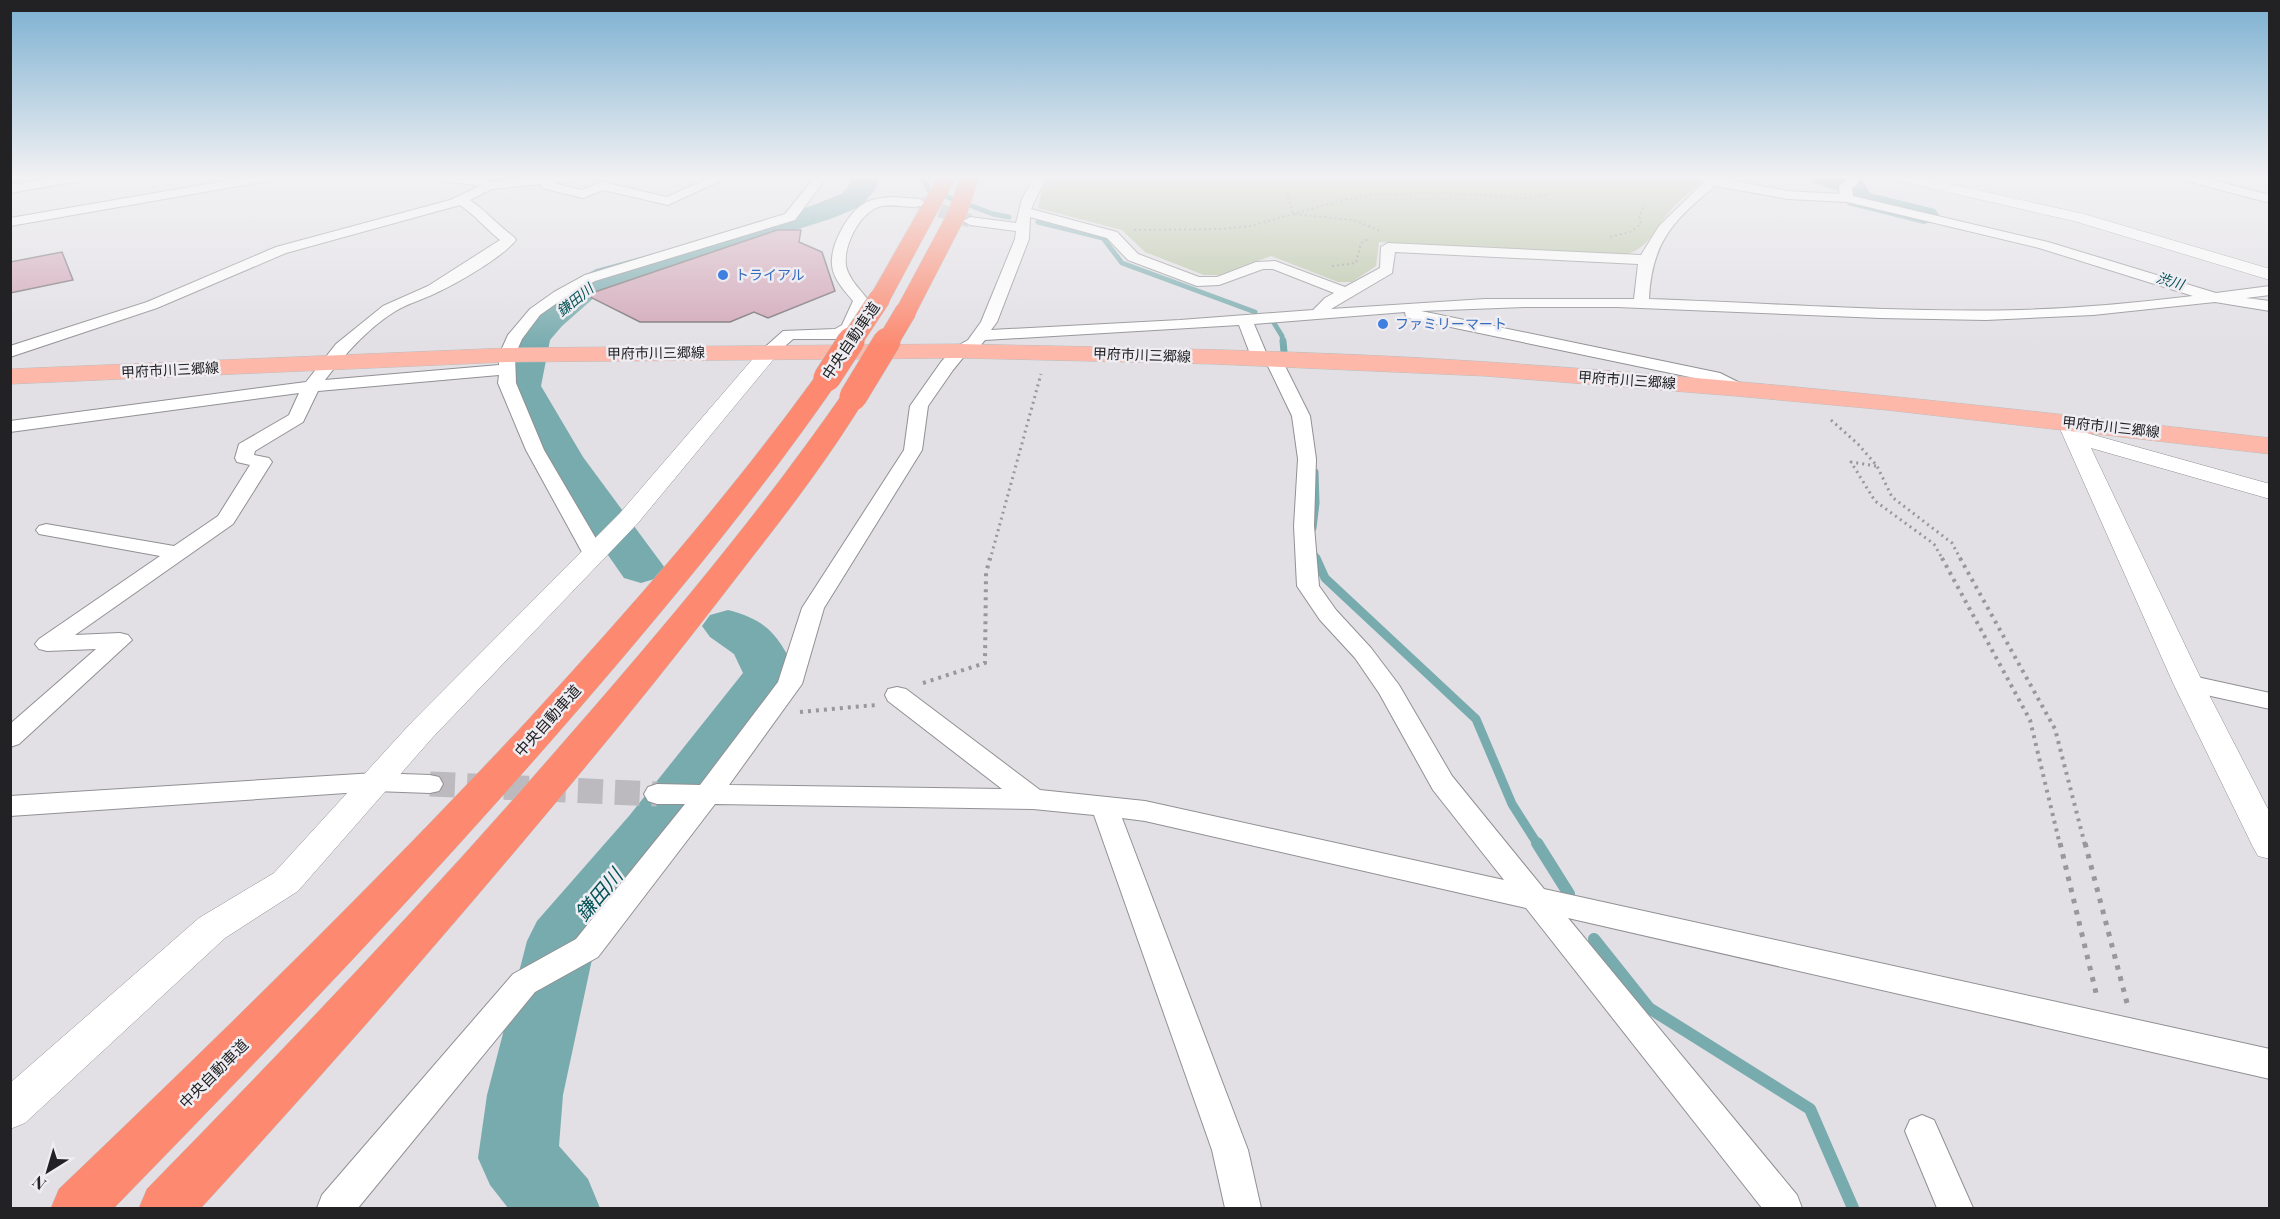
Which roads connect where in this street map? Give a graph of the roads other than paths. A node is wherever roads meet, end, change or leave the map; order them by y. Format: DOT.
graph roads {
  1 [pos="339,234"];
  2 [pos="501,234"];
  3 [pos="735,234"];
  4 [pos="847,234"];
  5 [pos="911,234"];
  6 [pos="954,234"];
  7 [pos="1022,234"];
  8 [pos="1110,234"];
  9 [pos="1661,234"];
  10 [pos="2006,234"];
  11 [pos="2133,234"];
  12 [pos="1646,260"];
  13 [pos="2270,275"];
  14 [pos="2270,290"];
  15 [pos="1346,292"];
  16 [pos="2216,298"];
  17 [pos="1641,304"];
  18 [pos="2270,306"];
  19 [pos="1387,308"];
  20 [pos="1318,314"];
  21 [pos="1245,320"];
  22 [pos="981,335"];
  23 [pos="770,351"];
  24 [pos="960,351"];
  25 [pos="10,352"];
  26 [pos="1267,359"];
  27 [pos="327,362"];
  28 [pos="506,362"];
  29 [pos="10,377"];
  30 [pos="311,386"];
  31 [pos="840,387"];
  32 [pos="1736,388"];
  33 [pos="10,427"];
  34 [pos="2071,429"];
  35 [pos="2270,446"];
  36 [pos="2270,492"];
  37 [pos="46,530"];
  38 [pos="178,553"];
  39 [pos="595,553"];
  40 [pos="2188,683"];
  41 [pos="897,695"];
  42 [pos="2270,701"];
  43 [pos="10,738"];
  44 [pos="375,782"];
  45 [pos="430,784"];
  46 [pos="707,793"];
  47 [pos="657,794"];
  48 [pos="1033,800"];
  49 [pos="10,806"];
  50 [pos="1104,806"];
  51 [pos="2270,847"];
  52 [pos="1538,901"];
  53 [pos="2270,1064"];
  54 [pos="10,1110"];
  55 [pos="1922,1131"];
  56 [pos="78,1209"];
  57 [pos="166,1209"];
  58 [pos="335,1209"];
  59 [pos="1243,1209"];
  60 [pos="1784,1209"];
  61 [pos="1955,1209"];
  1 -- 25 [label="street"];
  2 -- 27 [label="street"];
  3 -- 28 [label="street"];
  4 -- 23 [label="street"];
  5 -- 31 [label="highway, 中央自動車道, bridge"];
  6 -- 31 [label="highway, 中央自動車道, bridge"];
  7 -- 22 [label="street"];
  8 -- 15 [label="street"];
  9 -- 12 [label="street"];
  10 -- 16 [label="street"];
  11 -- 13 [label="street"];
  12 -- 15 [label="street"];
  12 -- 17 [label="street"];
  14 -- 16 [label="street"];
  15 -- 20 [label="street"];
  16 -- 17 [label="street"];
  16 -- 18 [label="street"];
  17 -- 19 [label="street"];
  19 -- 20 [label="street"];
  19 -- 32 [label="street"];
  20 -- 21 [label="street"];
  21 -- 22 [label="street"];
  21 -- 26 [label="street"];
  22 -- 24 [label="street"];
  23 -- 24 [label="main road, 甲府市川三郷線"];
  23 -- 28 [label="main road, 甲府市川三郷線"];
  23 -- 39 [label="street"];
  24 -- 26 [label="main road, 甲府市川三郷線"];
  24 -- 46 [label="street"];
  26 -- 32 [label="main road, 甲府市川三郷線"];
  26 -- 52 [label="street"];
  27 -- 28 [label="main road, 甲府市川三郷線"];
  27 -- 29 [label="main road, 甲府市川三郷線"];
  27 -- 30 [label="street"];
  28 -- 30 [label="street"];
  28 -- 39 [label="street"];
  30 -- 33 [label="street"];
  30 -- 38 [label="street"];
  31 -- 56 [label="highway, 中央自動車道"];
  31 -- 57 [label="highway, 中央自動車道"];
  32 -- 34 [label="main road, 甲府市川三郷線"];
  34 -- 35 [label="main road, 甲府市川三郷線"];
  34 -- 36 [label="street"];
  34 -- 40 [label="street"];
  37 -- 38 [label="street"];
  38 -- 43 [label="street"];
  39 -- 44 [label="street"];
  40 -- 42 [label="street"];
  40 -- 51 [label="street"];
  41 -- 48 [label="street"];
  44 -- 45 [label="street"];
  44 -- 49 [label="street"];
  44 -- 54 [label="street"];
  46 -- 47 [label="street"];
  46 -- 48 [label="street"];
  46 -- 58 [label="street"];
  48 -- 50 [label="street"];
  50 -- 52 [label="street"];
  50 -- 59 [label="street"];
  52 -- 53 [label="street"];
  52 -- 60 [label="street"];
  55 -- 61 [label="street"];
}
